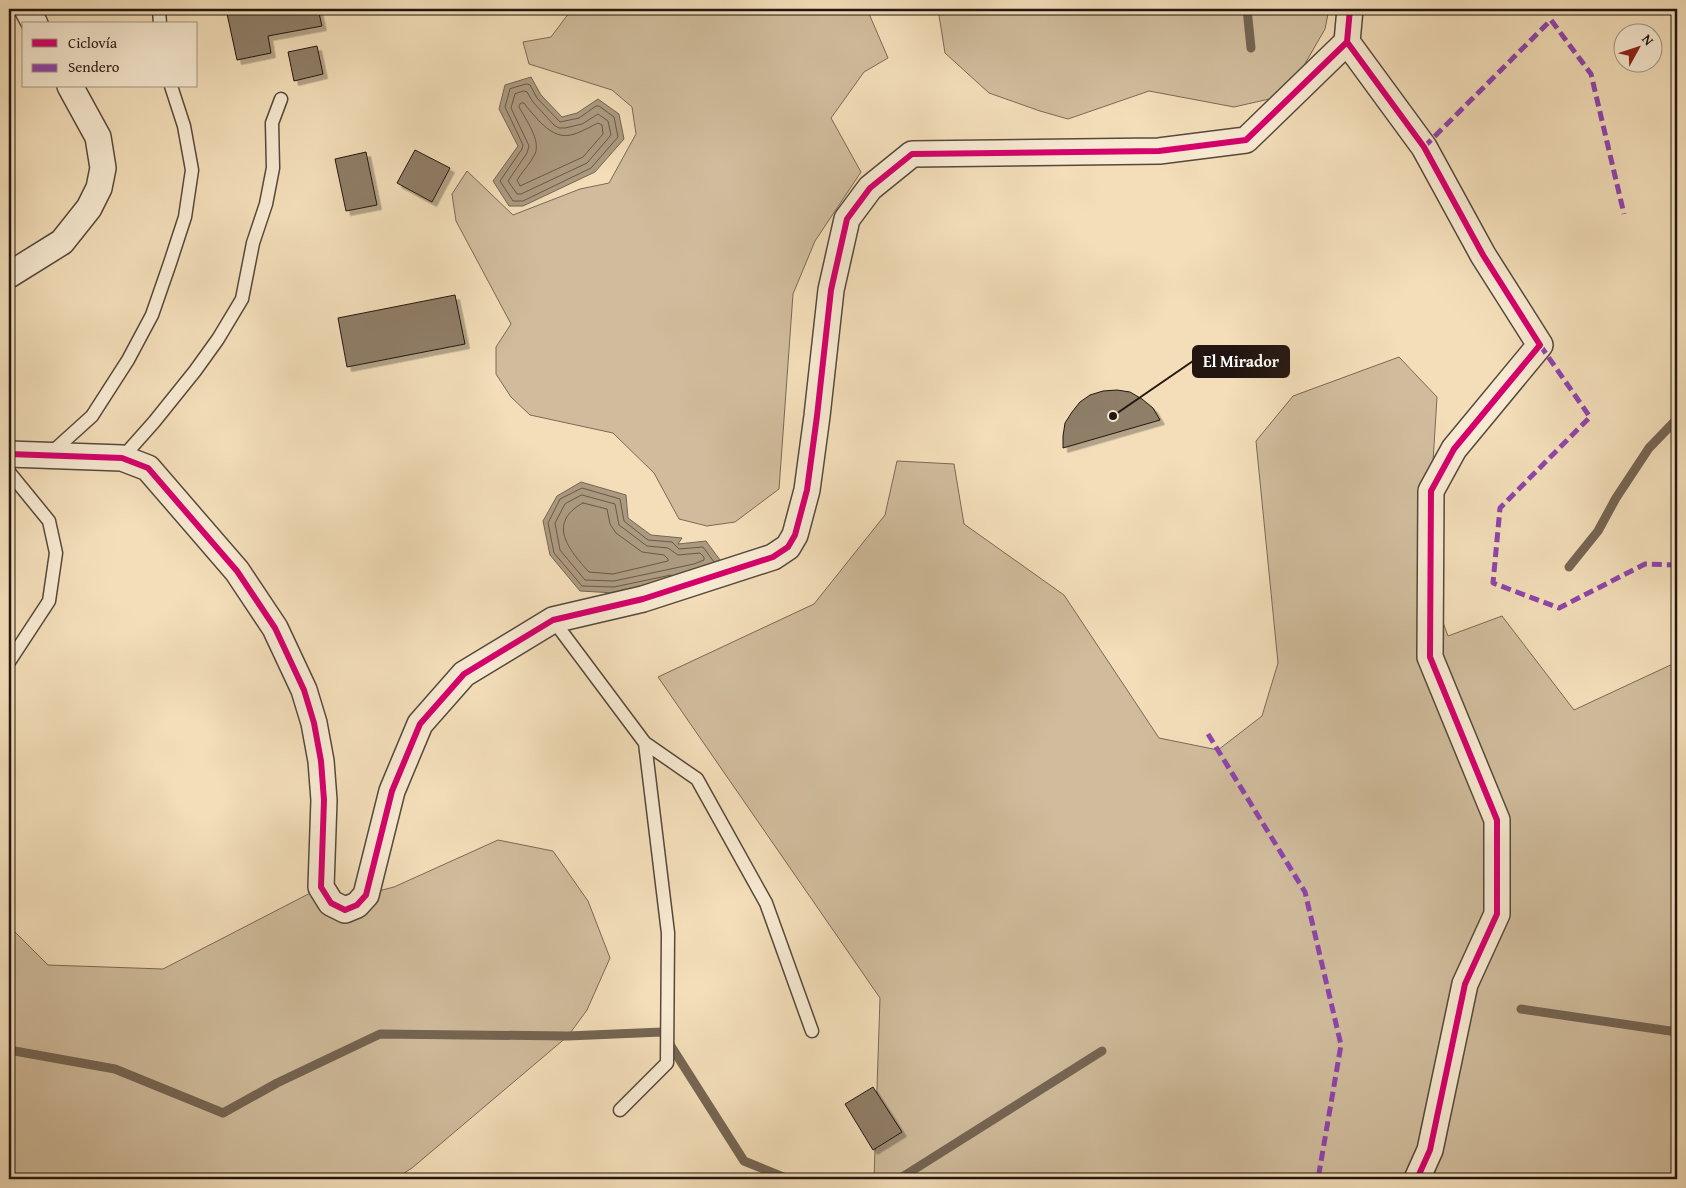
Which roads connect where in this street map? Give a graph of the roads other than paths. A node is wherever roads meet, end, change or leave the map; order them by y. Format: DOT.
graph roads {
  1 [pos="27,9"];
  2 [pos="159,9"];
  3 [pos="1350,9"];
  4 [pos="34,22"];
  5 [pos="160,22"];
  6 [pos="1347,42"];
  7 [pos="71,88"];
  8 [pos="172,88"];
  9 [pos="281,99"];
  10 [pos="9,275"];
  11 [pos="9,454"];
  12 [pos="48,456"];
  13 [pos="122,458"];
  14 [pos="9,472"];
  15 [pos="553,620"];
  16 [pos="9,662"];
  17 [pos="645,743"];
  18 [pos="812,1030"];
  19 [pos="620,1110"];
  20 [pos="1417,1179"];
  1 -- 4 [label="street"];
  2 -- 5 [label="lane"];
  3 -- 6 [label="street"];
  6 -- 15 [label="street"];
  6 -- 20 [label="street"];
  7 -- 10 [label="street"];
  8 -- 12 [label="lane"];
  9 -- 13 [label="lane"];
  11 -- 12 [label="street"];
  12 -- 13 [label="street"];
  13 -- 15 [label="street"];
  14 -- 16 [label="lane"];
  15 -- 17 [label="lane"];
  17 -- 18 [label="lane"];
  17 -- 19 [label="lane"];
}
